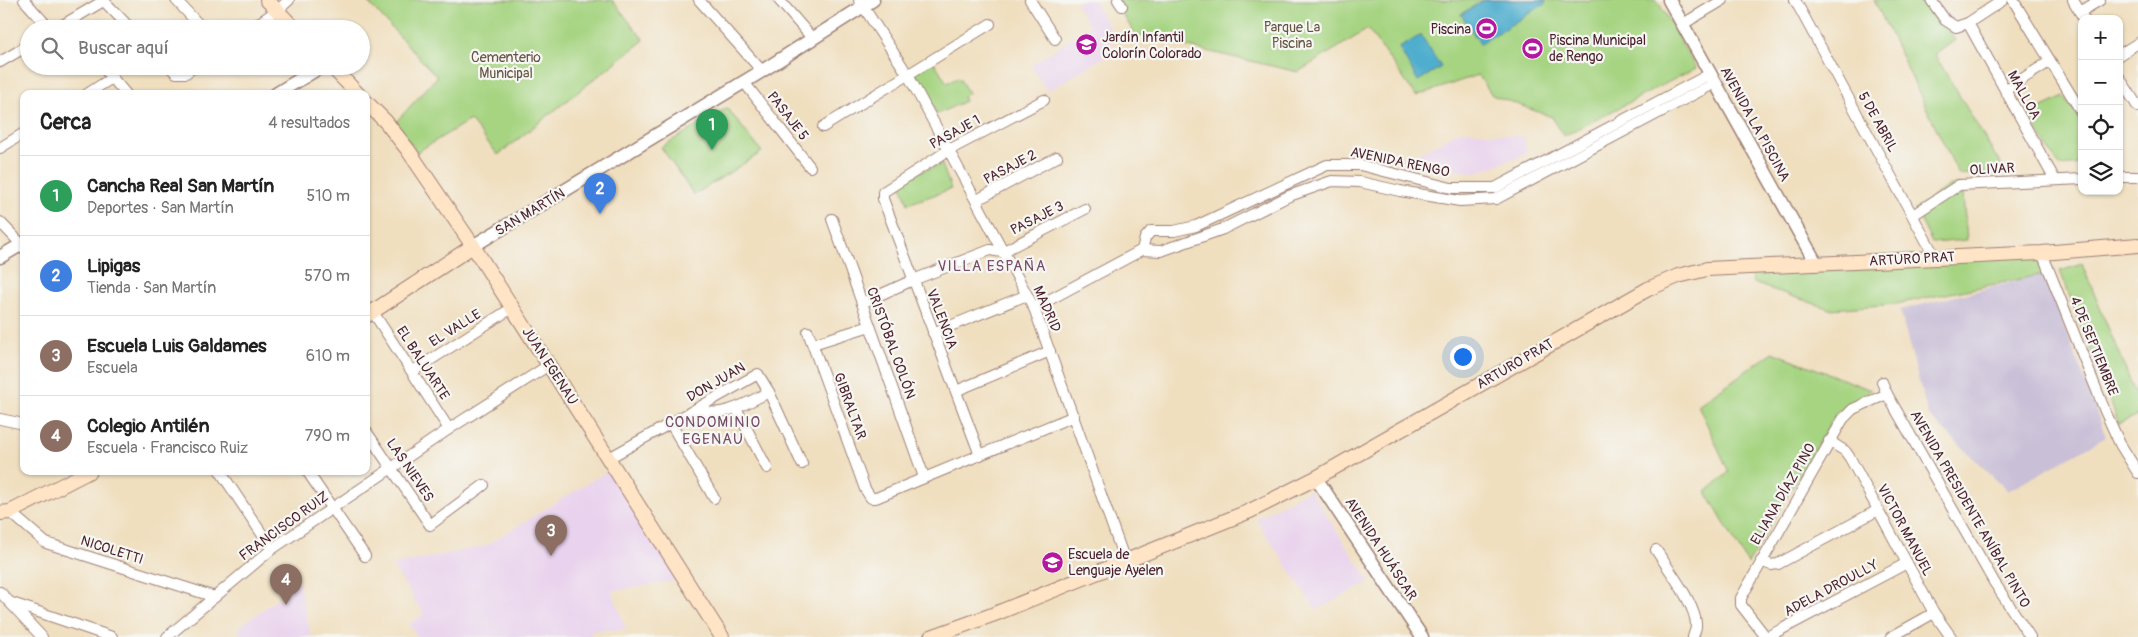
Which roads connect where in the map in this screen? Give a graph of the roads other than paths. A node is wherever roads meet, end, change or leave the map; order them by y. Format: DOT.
graph roads {
  1 [pos="24,0"];
  2 [pos="104,0"];
  3 [pos="176,0"];
  4 [pos="268,0"];
  5 [pos="289,0"];
  6 [pos="699,0"];
  7 [pos="779,0"];
  8 [pos="1030,0"];
  9 [pos="1669,0"];
  10 [pos="1723,0"];
  11 [pos="1796,0"];
  12 [pos="1931,0"];
  13 [pos="2003,0"];
  14 [pos="2013,0"];
  15 [pos="2073,0"];
  16 [pos="2100,0"];
  17 [pos="865,2"];
  18 [pos="278,10"];
  19 [pos="2081,15"];
  20 [pos="2083,15"];
  21 [pos="42,20"];
  22 [pos="71,20"];
  23 [pos="123,20"];
  24 [pos="195,20"];
  25 [pos="263,20"];
  26 [pos="287,20"];
  27 [pos="990,24"];
  28 [pos="1683,24"];
  29 [pos="1968,24"];
  30 [pos="812,38"];
  31 [pos="1055,39"];
  32 [pos="2138,43"];
  33 [pos="20,49"];
  34 [pos="2123,52"];
  35 [pos="2,58"];
  36 [pos="2049,62"];
  37 [pos="762,70"];
  38 [pos="110,75"];
  39 [pos="307,75"];
  40 [pos="340,75"];
  41 [pos="908,75"];
  42 [pos="112,78"];
  43 [pos="1712,78"];
  44 [pos="744,82"];
  45 [pos="2123,83"];
  46 [pos="93,90"];
  47 [pos="122,90"];
  48 [pos="283,90"];
  49 [pos="354,90"];
  50 [pos="2005,90"];
  51 [pos="1044,100"];
  52 [pos="370,106"];
  53 [pos="2078,107"];
  54 [pos="2138,107"];
  55 [pos="823,127"];
  56 [pos="20,136"];
  57 [pos="0,148"];
  58 [pos="950,150"];
  59 [pos="1057,157"];
  60 [pos="810,167"];
  61 [pos="2123,176"];
  62 [pos="2138,177"];
  63 [pos="2078,179"];
  64 [pos="2055,180"];
  65 [pos="883,192"];
  66 [pos="977,200"];
  67 [pos="1084,209"];
  68 [pos="1913,215"];
  69 [pos="832,219"];
  70 [pos="0,222"];
  71 [pos="20,242"];
  72 [pos="2138,245"];
  73 [pos="473,246"];
  74 [pos="20,247"];
  75 [pos="1142,250"];
  76 [pos="1002,252"];
  77 [pos="2042,253"];
  78 [pos="0,257"];
  79 [pos="1935,257"];
  80 [pos="1816,263"];
  81 [pos="913,280"];
  82 [pos="1027,295"];
  83 [pos="862,303"];
  84 [pos="512,308"];
  85 [pos="1034,308"];
  86 [pos="370,314"];
  87 [pos="870,326"];
  88 [pos="808,332"];
  89 [pos="933,333"];
  90 [pos="813,344"];
  91 [pos="1050,351"];
  92 [pos="549,365"];
  93 [pos="413,371"];
  94 [pos="1882,382"];
  95 [pos="956,391"];
  96 [pos="769,392"];
  97 [pos="1887,394"];
  98 [pos="736,408"];
  99 [pos="697,409"];
  100 [pos="1074,416"];
  101 [pos="0,419"];
  102 [pos="20,423"];
  103 [pos="671,424"];
  104 [pos="449,429"];
  105 [pos="370,437"];
  106 [pos="1830,441"];
  107 [pos="980,455"];
  108 [pos="610,458"];
  109 [pos="802,464"];
  110 [pos="391,468"];
  111 [pos="767,468"];
  112 [pos="2138,473"];
  113 [pos="82,475"];
  114 [pos="223,475"];
  115 [pos="309,475"];
  116 [pos="924,477"];
  117 [pos="1316,478"];
  118 [pos="484,485"];
  119 [pos="714,498"];
  120 [pos="330,508"];
  121 [pos="1878,510"];
  122 [pos="5,512"];
  123 [pos="272,549"];
  124 [pos="1656,550"];
  125 [pos="365,556"];
  126 [pos="1125,561"];
  127 [pos="1762,561"];
  128 [pos="1907,563"];
  129 [pos="0,592"];
  130 [pos="215,597"];
  131 [pos="9,602"];
  132 [pos="1934,613"];
  133 [pos="42,637"];
  134 [pos="112,637"];
  135 [pos="167,637"];
  136 [pos="722,637"];
  137 [pos="931,637"];
  138 [pos="1422,637"];
  139 [pos="1693,637"];
  140 [pos="1766,637"];
  141 [pos="1891,637"];
  142 [pos="1950,637"];
  143 [pos="2030,637"];
  1 -- 21 [label="street"];
  2 -- 22 [label="street"];
  2 -- 23 [label="street"];
  3 -- 24 [label="street"];
  4 -- 18 [label="main road"];
  5 -- 18 [label="street"];
  6 -- 37 [label="street"];
  7 -- 30 [label="street"];
  8 -- 31 [label="street"];
  9 -- 28 [label="street, AVENIDA LA PISCINA"];
  10 -- 28 [label="street"];
  11 -- 68 [label="street, 5 DE ABRIL"];
  12 -- 29 [label="street"];
  13 -- 29 [label="street"];
  14 -- 36 [label="street"];
  15 -- 19 [label="street"];
  16 -- 20 [label="street"];
  17 -- 30 [label="street, SAN MARTÍN"];
  17 -- 41 [label="street, MADRID"];
  18 -- 25 [label="street"];
  18 -- 26 [label="main road"];
  27 -- 41 [label="street"];
  28 -- 43 [label="street, AVENIDA LA PISCINA"];
  29 -- 50 [label="street, MALLOA"];
  30 -- 37 [label="street, SAN MARTÍN"];
  32 -- 34 [label="street"];
  33 -- 35 [label="street"];
  36 -- 50 [label="street"];
  36 -- 53 [label="street"];
  37 -- 44 [label="street, SAN MARTÍN"];
  38 -- 42 [label="street"];
  39 -- 48 [label="street"];
  40 -- 49 [label="main road"];
  41 -- 55 [label="street"];
  41 -- 58 [label="street, MADRID"];
  42 -- 46 [label="street"];
  42 -- 47 [label="street"];
  43 -- 75 [label="street, AVENIDA RENGO"];
  43 -- 75 [label="street, AVENIDA RENGO"];
  43 -- 80 [label="street, AVENIDA LA PISCINA"];
  44 -- 60 [label="street, PASAJE 5"];
  44 -- 73 [label="street, SAN MARTÍN"];
  45 -- 54 [label="street"];
  50 -- 64 [label="street, MALLOA"];
  51 -- 58 [label="street, PASAJE 1"];
  52 -- 73 [label="main road, JUAN EGENAU"];
  56 -- 57 [label="street"];
  58 -- 65 [label="street, PASAJE 1"];
  58 -- 66 [label="street, MADRID"];
  59 -- 66 [label="street, PASAJE 2"];
  61 -- 62 [label="street"];
  63 -- 64 [label="street, OLIVAR"];
  64 -- 68 [label="street, OLIVAR"];
  65 -- 81 [label="street, VALENCIA"];
  66 -- 76 [label="street, MADRID"];
  67 -- 76 [label="street, PASAJE 3"];
  68 -- 79 [label="street, 5 DE ABRIL"];
  69 -- 83 [label="street, CRISTÓBAL COLÓN"];
  70 -- 71 [label="street"];
  72 -- 77 [label="main road, ARTURO PRAT"];
  73 -- 84 [label="main road, JUAN EGENAU"];
  73 -- 86 [label="main road, SAN MARTÍN"];
  74 -- 78 [label="street"];
  75 -- 85 [label="street, AVENIDA RENGO"];
  76 -- 81 [label="street"];
  76 -- 82 [label="street, MADRID"];
  77 -- 79 [label="main road, ARTURO PRAT"];
  77 -- 112 [label="street, 4 DE SEPTIEMBRE"];
  79 -- 80 [label="main road, ARTURO PRAT"];
  80 -- 117 [label="main road, ARTURO PRAT"];
  81 -- 83 [label="street"];
  81 -- 89 [label="street, VALENCIA"];
  82 -- 85 [label="street, MADRID"];
  82 -- 89 [label="street"];
  83 -- 87 [label="street, CRISTÓBAL COLÓN"];
  84 -- 92 [label="main road, JUAN EGENAU"];
  84 -- 93 [label="street, EL VALLE"];
  85 -- 91 [label="street, MADRID"];
  86 -- 93 [label="street, EL BALUARTE"];
  87 -- 90 [label="street"];
  87 -- 116 [label="street, CRISTÓBAL COLÓN"];
  88 -- 90 [label="street, GIBRALTAR"];
  89 -- 95 [label="street, VALENCIA"];
  90 -- 116 [label="street, GIBRALTAR"];
  91 -- 95 [label="street"];
  91 -- 100 [label="street, MADRID"];
  92 -- 104 [label="street, FRANCISCO RUIZ"];
  92 -- 108 [label="main road, JUAN EGENAU"];
  93 -- 104 [label="street, EL BALUARTE"];
  94 -- 97 [label="street"];
  95 -- 107 [label="street, VALENCIA"];
  96 -- 98 [label="street"];
  96 -- 99 [label="street, DON JUAN"];
  96 -- 109 [label="street"];
  97 -- 106 [label="street, ELIANA DÍAZ PINO"];
  97 -- 143 [label="street, AVENIDA PRESIDENTE ANÍBAL PINTO"];
  98 -- 99 [label="street"];
  98 -- 111 [label="street"];
  99 -- 103 [label="street, DON JUAN"];
  100 -- 107 [label="street"];
  100 -- 126 [label="street, MADRID"];
  101 -- 102 [label="street"];
  103 -- 108 [label="street, DON JUAN"];
  103 -- 119 [label="street"];
  104 -- 110 [label="street, FRANCISCO RUIZ"];
  105 -- 110 [label="street, LAS NIEVES"];
  106 -- 121 [label="street, VICTOR MANUEL"];
  106 -- 127 [label="street, ELIANA DÍAZ PINO"];
  107 -- 116 [label="street"];
  108 -- 136 [label="main road, JUAN EGENAU"];
  110 -- 118 [label="street, LAS NIEVES"];
  110 -- 120 [label="street, FRANCISCO RUIZ"];
  113 -- 122 [label="main road"];
  114 -- 123 [label="street"];
  115 -- 120 [label="street"];
  117 -- 126 [label="main road, ARTURO PRAT"];
  117 -- 138 [label="street, AVENIDA HUÁSCAR"];
  120 -- 123 [label="street, FRANCISCO RUIZ"];
  120 -- 125 [label="street"];
  121 -- 127 [label="street"];
  121 -- 128 [label="street, VICTOR MANUEL"];
  122 -- 130 [label="street, NICOLETTI"];
  123 -- 130 [label="street, FRANCISCO RUIZ"];
  124 -- 139 [label="street"];
  126 -- 137 [label="main road, ARTURO PRAT"];
  127 -- 140 [label="street, ELIANA DÍAZ PINO"];
  128 -- 132 [label="street, VICTOR MANUEL"];
  128 -- 140 [label="street, ADELA DROULLY"];
  129 -- 131 [label="street"];
  130 -- 135 [label="street, FRANCISCO RUIZ"];
  131 -- 133 [label="street"];
  131 -- 134 [label="street"];
  132 -- 141 [label="street"];
  132 -- 142 [label="street, VICTOR MANUEL"];
}
